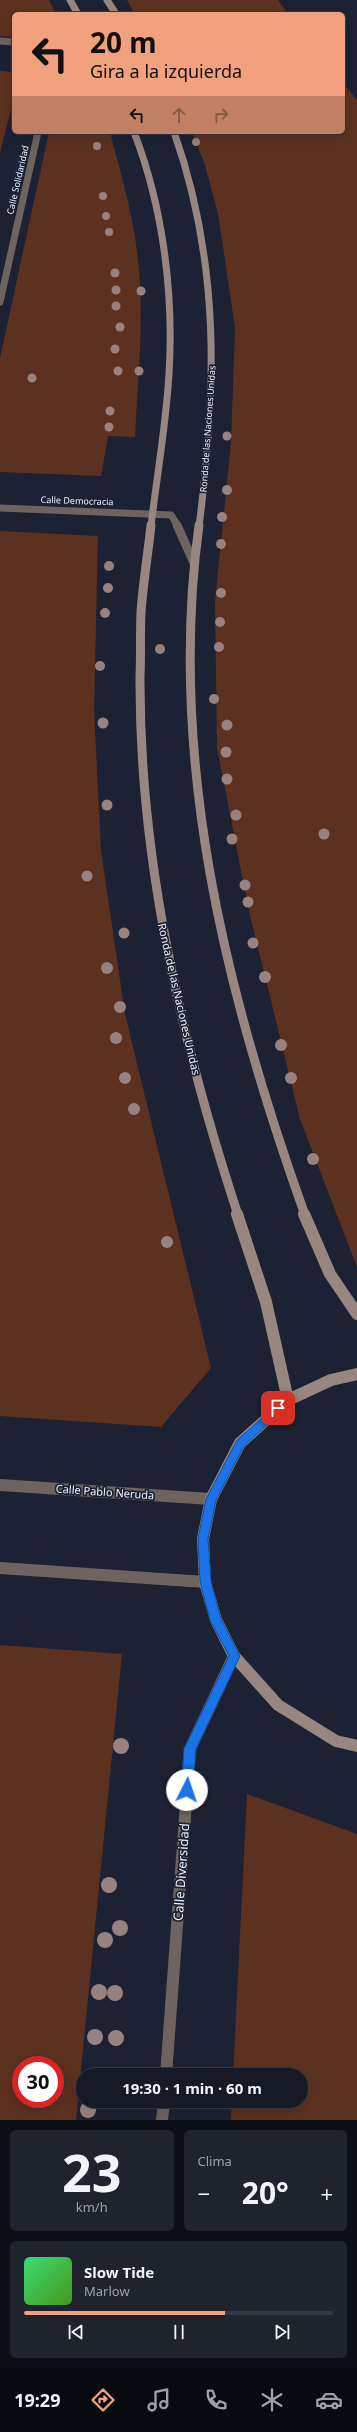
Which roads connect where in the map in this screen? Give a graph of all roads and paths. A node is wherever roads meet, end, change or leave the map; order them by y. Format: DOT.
graph roads {
  1 [pos="70,0"];
  2 [pos="107,0"];
  3 [pos="77,12"];
  4 [pos="115,12"];
  5 [pos="0,41"];
  6 [pos="12,42"];
  7 [pos="38,134"];
  8 [pos="135,134"];
  9 [pos="175,134"];
  10 [pos="0,302"];
  11 [pos="0,508"];
  12 [pos="152,514"];
  13 [pos="194,563"];
  14 [pos="357,1314"];
  15 [pos="357,1374"];
  16 [pos="288,1400"];
  17 [pos="0,1485"];
  18 [pos="211,1499"];
  19 [pos="0,1568"];
  20 [pos="205,1582"];
  21 [pos="234,1656"];
  22 [pos="357,1746"];
  23 [pos="167,2068"];
  24 [pos="163,2108"];
  25 [pos="162,2120"];
  1 -- 3 [label="street"];
  2 -- 4 [label="street"];
  5 -- 6 [label="street"];
  7 -- 10 [label="street, Calle Solidaridad"];
  8 -- 12 [label="street, Ronda de las Naciones Unidas"];
  9 -- 13 [label="street, Ronda de las Naciones Unidas"];
  11 -- 12 [label="street, Calle Democracia"];
  12 -- 13 [label="street, Ronda de las Naciones Unidas"];
  12 -- 16 [label="street, Ronda de las Naciones Unidas"];
  13 -- 14 [label="street, Ronda de las Naciones Unidas"];
  15 -- 16 [label="street"];
  16 -- 18 [label="street"];
  17 -- 18 [label="street, Calle Pablo Neruda"];
  18 -- 20 [label="street"];
  19 -- 20 [label="street"];
  20 -- 21 [label="street"];
  21 -- 22 [label="street"];
  21 -- 23 [label="street, Calle Diversidad"];
  24 -- 25 [label="street"];
}
